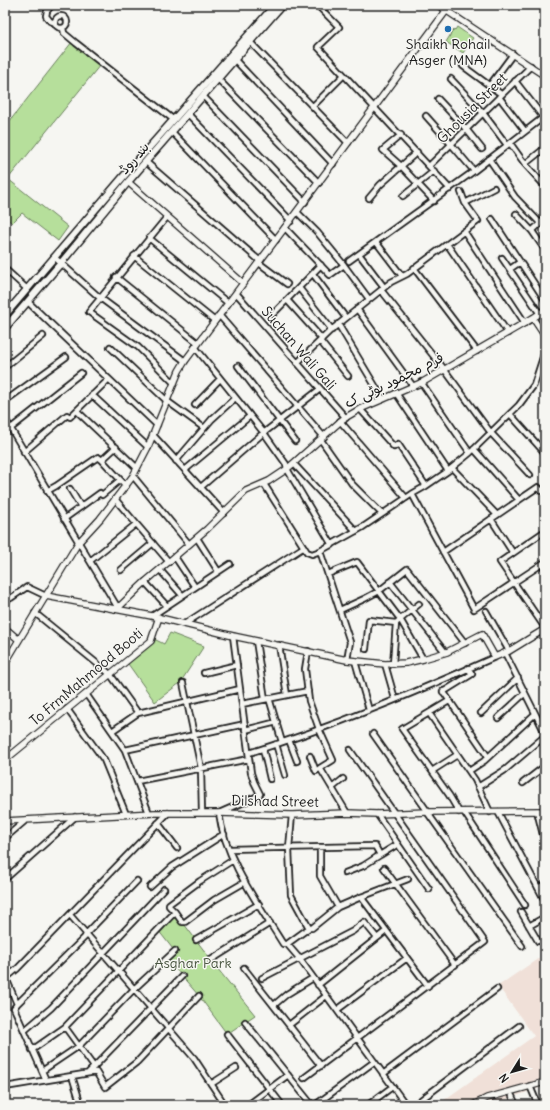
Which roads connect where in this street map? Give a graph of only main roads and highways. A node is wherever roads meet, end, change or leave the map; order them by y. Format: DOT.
graph roads {
  1 [pos="275,5"];
  2 [pos="282,5"];
  3 [pos="5,315"];
  4 [pos="5,328"];
  1 -- 3 [label="main road, بند روڈ"];
  2 -- 4 [label="main road, بند روڈ"];
}
